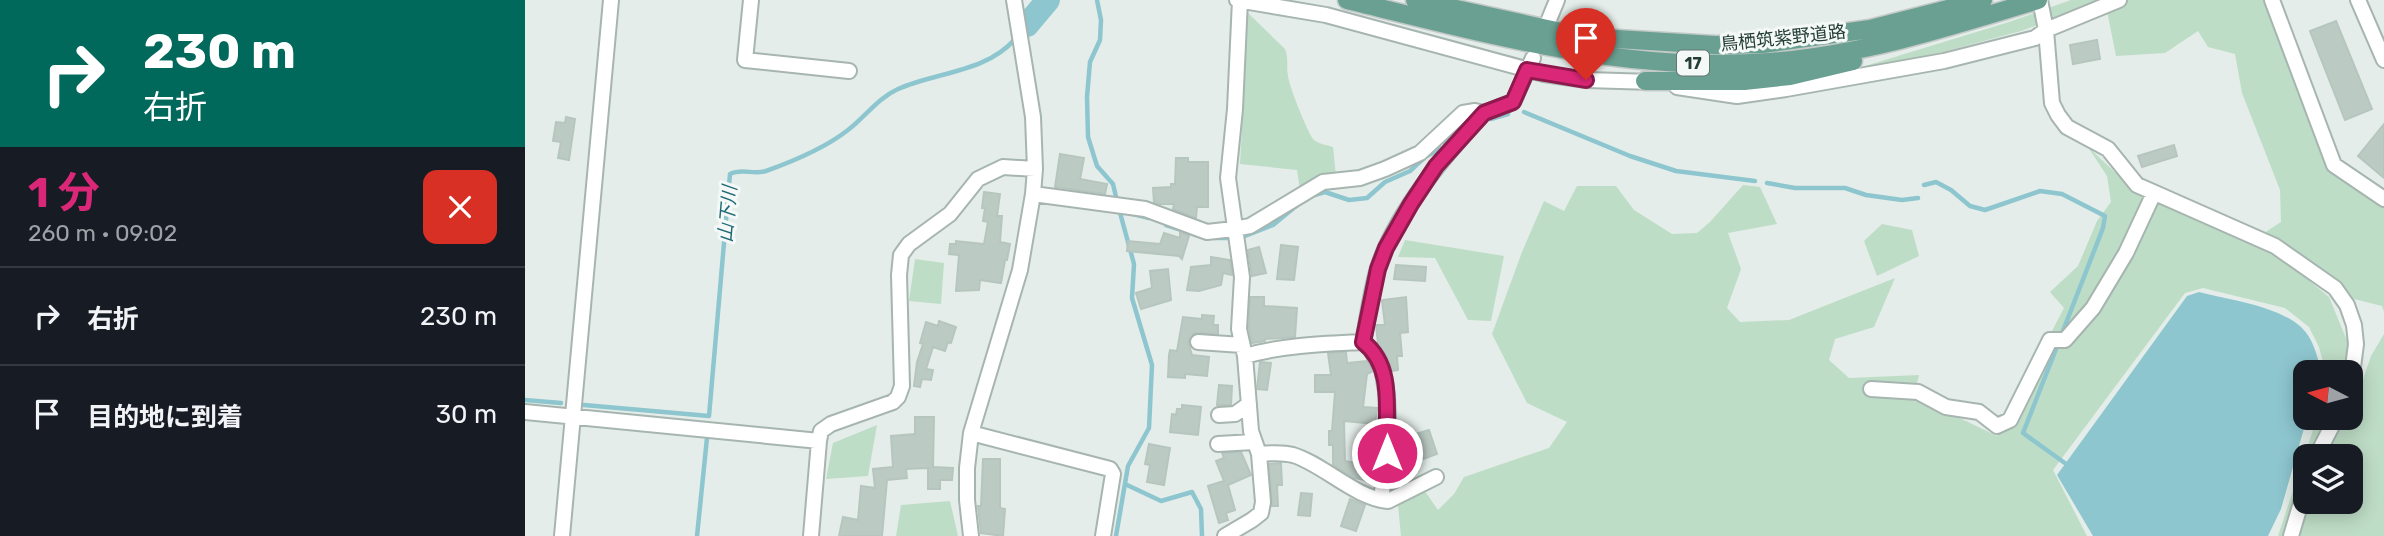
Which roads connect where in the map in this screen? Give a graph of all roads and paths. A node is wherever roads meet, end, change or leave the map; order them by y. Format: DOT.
graph roads {
  1 [pos="611,0"];
  2 [pos="751,0"];
  3 [pos="1014,0"];
  4 [pos="1239,0"];
  5 [pos="1347,0"];
  6 [pos="1415,0"];
  7 [pos="1557,0"];
  8 [pos="1983,0"];
  9 [pos="2039,0"];
  10 [pos="2119,0"];
  11 [pos="2271,0"];
  12 [pos="2358,0"];
  13 [pos="1548,22"];
  14 [pos="2046,30"];
  15 [pos="1908,38"];
  16 [pos="2384,60"];
  17 [pos="1530,64"];
  18 [pos="849,71"];
  19 [pos="1646,81"];
  20 [pos="1484,113"];
  21 [pos="1035,169"];
  22 [pos="2154,193"];
  23 [pos="1033,194"];
  24 [pos="2384,199"];
  25 [pos="1234,229"];
  26 [pos="1198,342"];
  27 [pos="1363,342"];
  28 [pos="1243,351"];
  29 [pos="2354,360"];
  30 [pos="1871,389"];
  31 [pos="1249,404"];
  32 [pos="525,412"];
  33 [pos="1219,415"];
  34 [pos="572,416"];
  35 [pos="971,433"];
  36 [pos="819,441"];
  37 [pos="1218,444"];
  38 [pos="1256,448"];
  39 [pos="1436,477"];
  40 [pos="1381,500"];
  41 [pos="2298,514"];
  42 [pos="562,536"];
  43 [pos="811,536"];
  44 [pos="971,536"];
  45 [pos="1103,536"];
  46 [pos="1225,536"];
  47 [pos="2291,536"];
  1 -- 34 [label="street"];
  2 -- 18 [label="street"];
  3 -- 21 [label="street"];
  4 -- 17 [label="street"];
  4 -- 25 [label="street"];
  5 -- 15 [label="main road, 17"];
  6 -- 8 [label="main road, 鳥栖筑紫野道路 / 17"];
  7 -- 13 [label="street"];
  9 -- 14 [label="street"];
  9 -- 15 [label="main road, 17"];
  10 -- 14 [label="street"];
  11 -- 24 [label="street"];
  12 -- 16 [label="street"];
  14 -- 19 [label="street"];
  14 -- 22 [label="street"];
  15 -- 19 [label="main road"];
  17 -- 19 [label="street"];
  17 -- 20 [label="street"];
  20 -- 25 [label="street"];
  20 -- 27 [label="street"];
  21 -- 23 [label="street"];
  21 -- 36 [label="street"];
  22 -- 29 [label="street"];
  22 -- 30 [label="street"];
  23 -- 25 [label="street"];
  23 -- 35 [label="street"];
  25 -- 28 [label="street"];
  26 -- 28 [label="street"];
  27 -- 28 [label="street"];
  27 -- 40 [label="street"];
  28 -- 31 [label="street"];
  31 -- 33 [label="street"];
  31 -- 38 [label="street"];
  32 -- 34 [label="street"];
  34 -- 36 [label="street"];
  34 -- 42 [label="street"];
  35 -- 44 [label="street"];
  35 -- 45 [label="street"];
  36 -- 43 [label="street"];
  37 -- 38 [label="street"];
  38 -- 40 [label="street"];
  38 -- 46 [label="street"];
  39 -- 40 [label="street"];
  41 -- 47 [label="street"];
}
